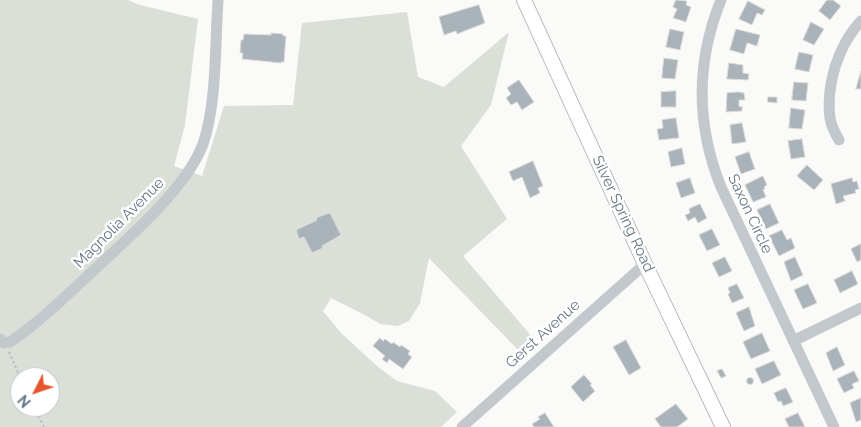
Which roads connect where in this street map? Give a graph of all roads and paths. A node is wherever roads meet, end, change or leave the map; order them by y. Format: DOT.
graph roads {
  1 [pos="218,0"];
  2 [pos="524,0"];
  3 [pos="721,0"];
  4 [pos="861,21"];
  5 [pos="839,140"];
  6 [pos="646,264"];
  7 [pos="861,308"];
  8 [pos="2,341"];
  9 [pos="793,342"];
  10 [pos="15,367"];
  11 [pos="720,426"];
  12 [pos="462,427"];
  13 [pos="834,427"];
  1 -- 8 [label="street, Magnolia Avenue"];
  2 -- 6 [label="main road, Silver Spring Road"];
  3 -- 9 [label="street, Saxon Circle"];
  4 -- 5 [label="street"];
  6 -- 11 [label="main road, Silver Spring Road"];
  6 -- 12 [label="street, Gerst Avenue"];
  7 -- 9 [label="street"];
  8 -- 10 [label="path"];
  9 -- 13 [label="street, Saxon Circle"];
}
